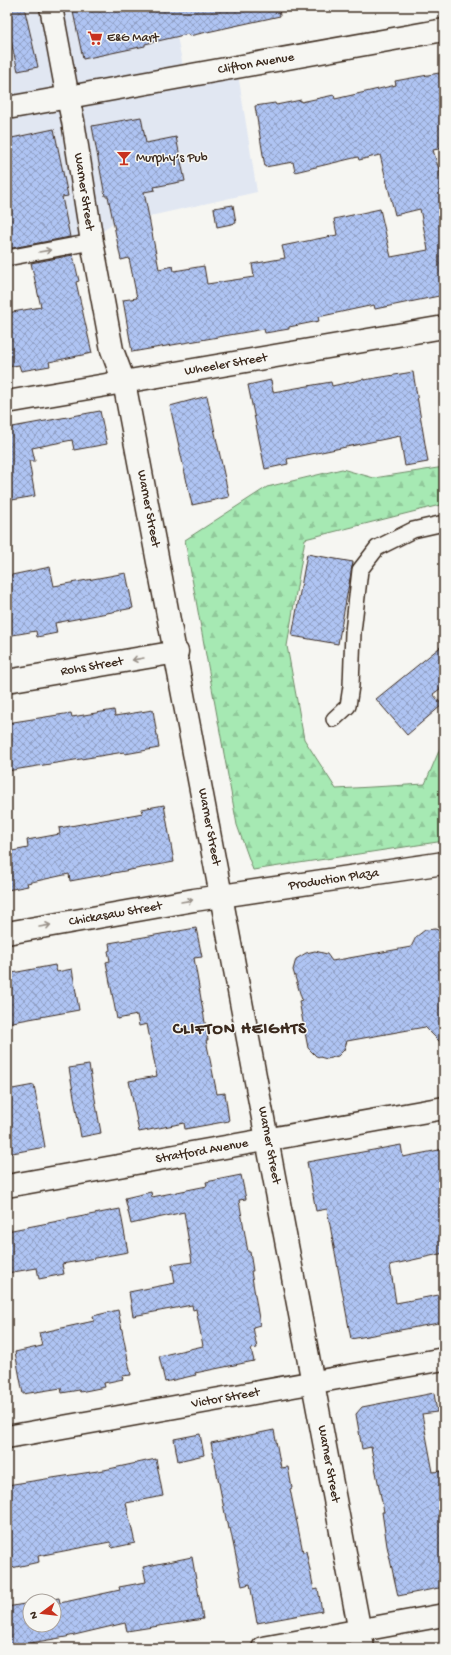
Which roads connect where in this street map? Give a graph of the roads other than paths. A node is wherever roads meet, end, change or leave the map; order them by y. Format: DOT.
graph roads {
  1 [pos="51,7"];
  2 [pos="444,30"];
  3 [pos="68,98"];
  4 [pos="7,108"];
  5 [pos="92,242"];
  6 [pos="7,258"];
  7 [pos="444,327"];
  8 [pos="124,382"];
  9 [pos="7,402"];
  10 [pos="444,523"];
  11 [pos="177,652"];
  12 [pos="7,681"];
  13 [pos="334,719"];
  14 [pos="444,863"];
  15 [pos="224,895"];
  16 [pos="7,933"];
  17 [pos="444,1108"];
  18 [pos="269,1139"];
  19 [pos="7,1186"];
  20 [pos="444,1359"];
  21 [pos="313,1382"];
  22 [pos="7,1438"];
  23 [pos="444,1615"];
  24 [pos="361,1639"];
  25 [pos="263,1648"];
  1 -- 3 [label="street, Warner Street"];
  2 -- 3 [label="street, Clifton Avenue"];
  3 -- 4 [label="street, Clifton Avenue"];
  3 -- 5 [label="street, Warner Street"];
  6 -- 5 [label="lane, one-way"];
  5 -- 8 [label="street, Warner Street"];
  7 -- 8 [label="street, Wheeler Street"];
  8 -- 9 [label="street, Wheeler Street"];
  8 -- 11 [label="street, Warner Street"];
  10 -- 13 [label="lane"];
  11 -- 12 [label="street, Rohs Street, one-way"];
  11 -- 15 [label="street, Warner Street"];
  14 -- 15 [label="street, Production Plaza"];
  16 -- 15 [label="street, Chickasaw Street, one-way"];
  15 -- 18 [label="street, Warner Street"];
  17 -- 18 [label="street, Stratford Avenue"];
  18 -- 19 [label="street, Stratford Avenue"];
  18 -- 21 [label="street, Warner Street"];
  20 -- 21 [label="street, Victor Street"];
  21 -- 22 [label="street, Victor Street"];
  21 -- 24 [label="street, Warner Street"];
  23 -- 24 [label="street"];
  24 -- 25 [label="street"];
}
